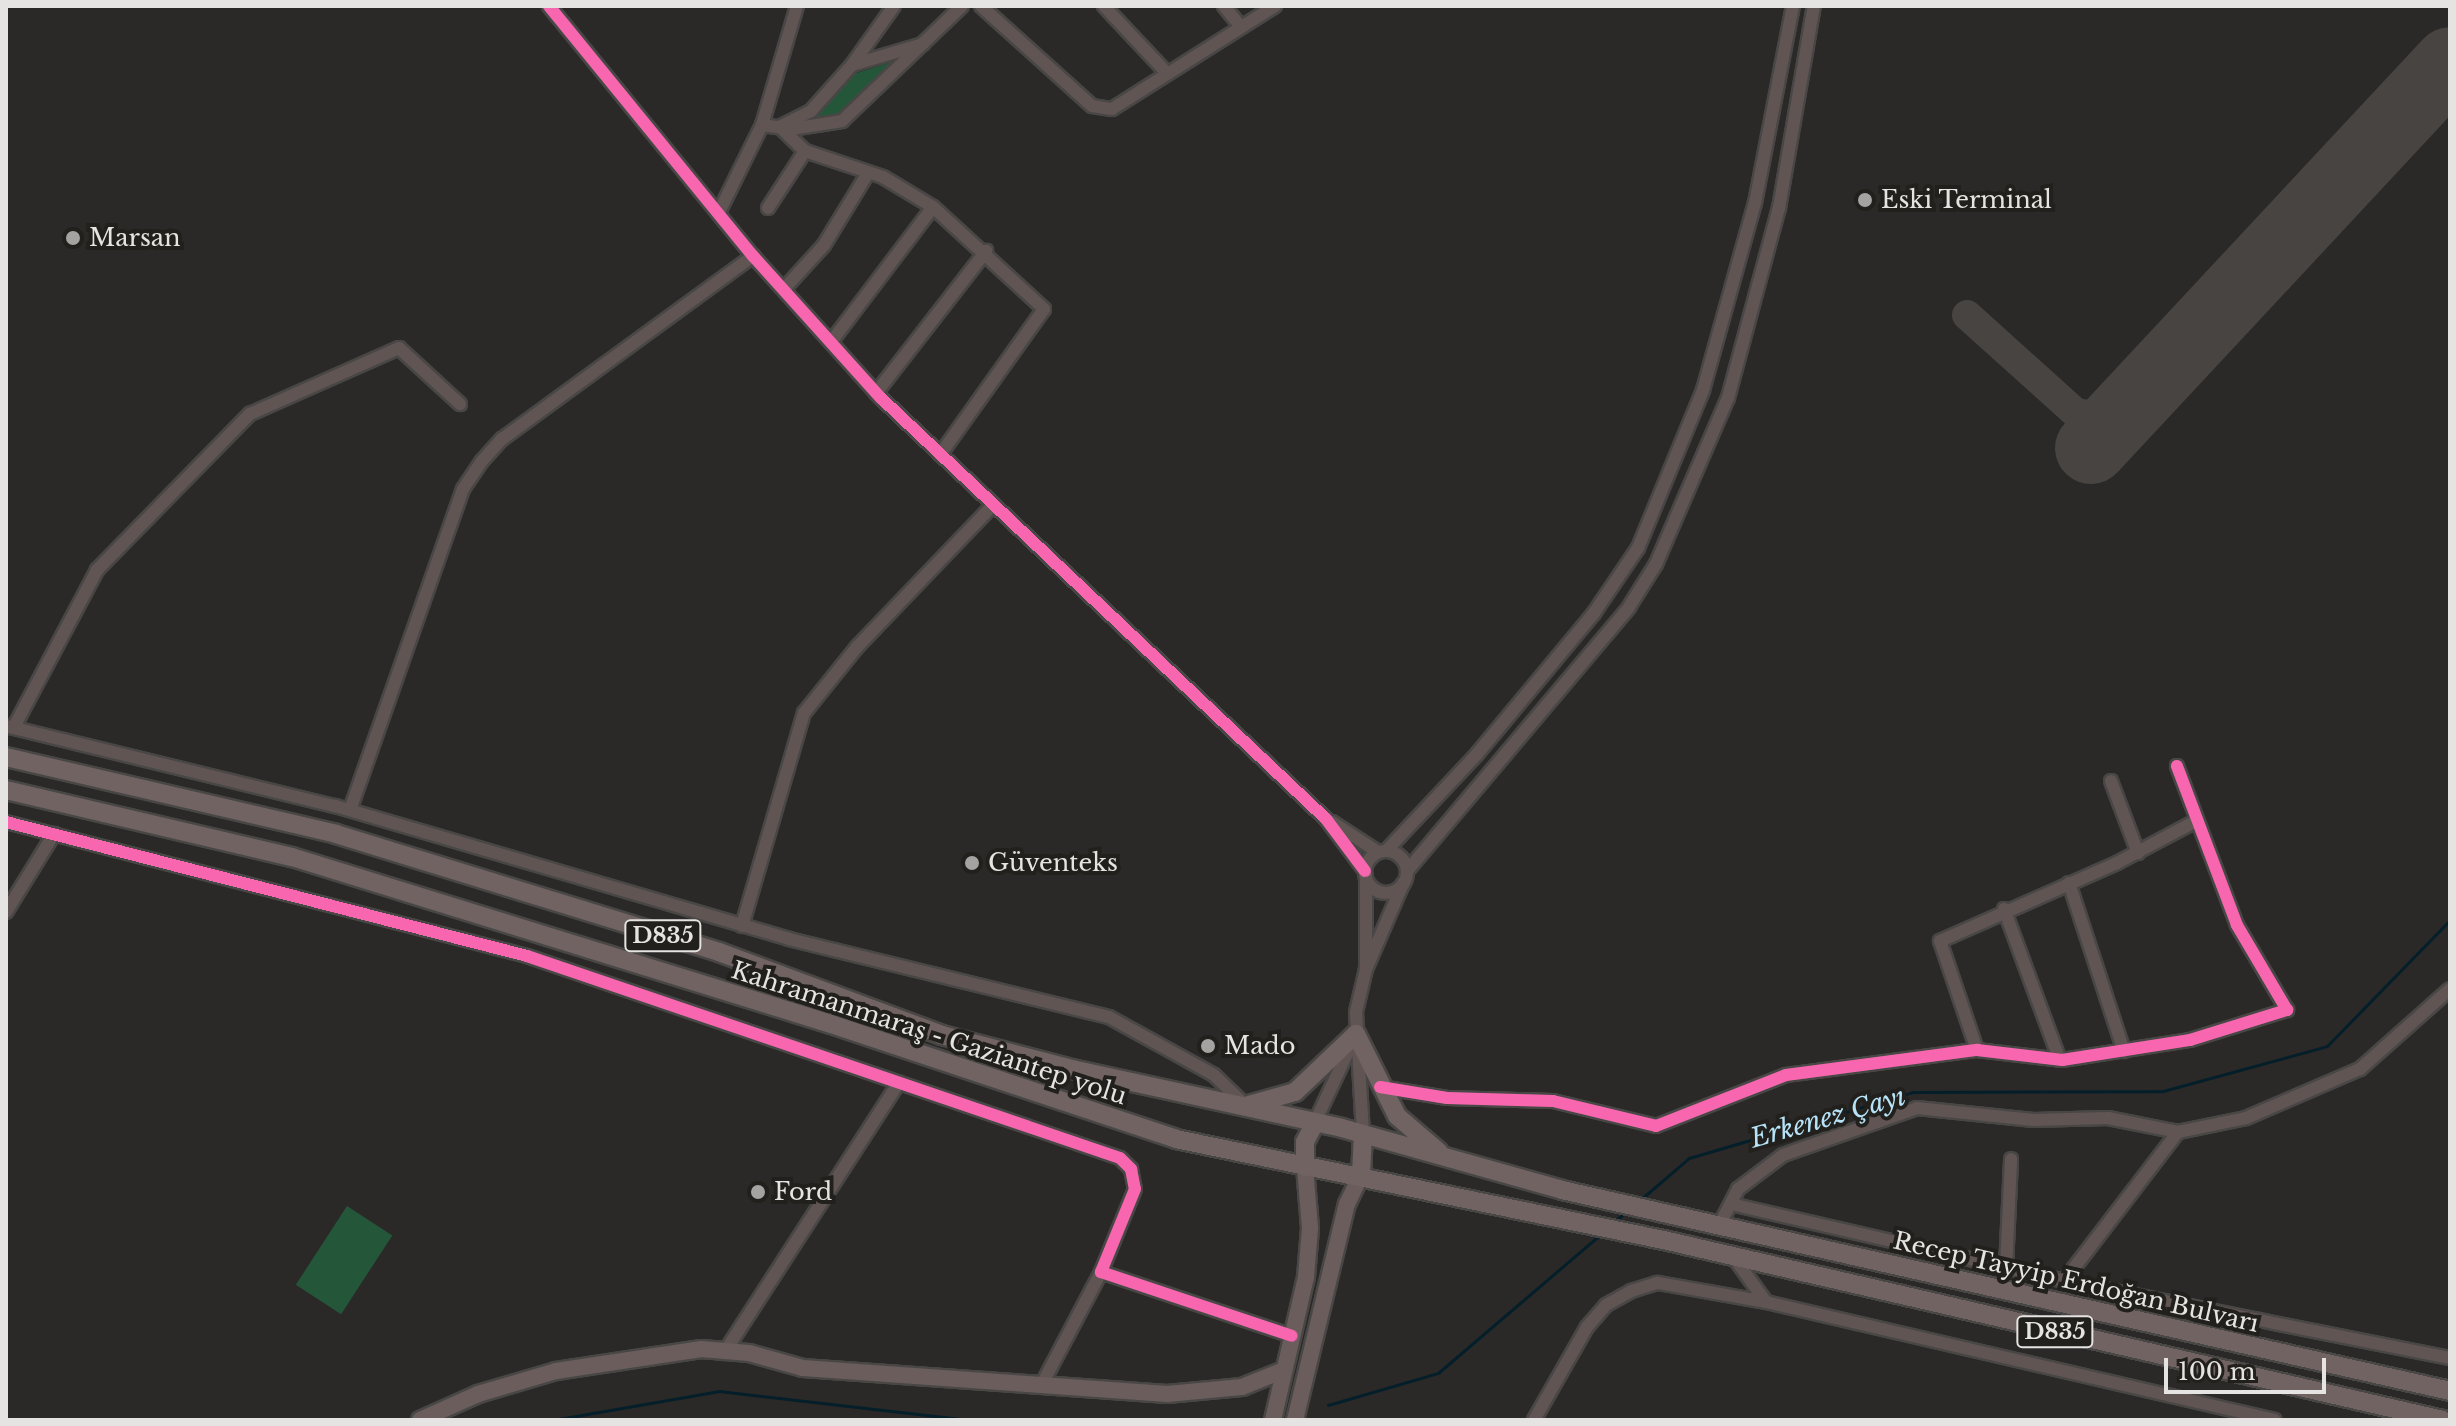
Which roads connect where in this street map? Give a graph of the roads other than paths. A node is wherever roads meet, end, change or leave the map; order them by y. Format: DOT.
graph roads {
  1 [pos="549,6"];
  2 [pos="797,6"];
  3 [pos="894,6"];
  4 [pos="962,6"];
  5 [pos="981,6"];
  6 [pos="1104,6"];
  7 [pos="1224,6"];
  8 [pos="1275,6"];
  9 [pos="1793,6"];
  10 [pos="1814,6"];
  11 [pos="1241,27"];
  12 [pos="923,44"];
  13 [pos="852,65"];
  14 [pos="1167,73"];
  15 [pos="762,125"];
  16 [pos="780,127"];
  17 [pos="805,151"];
  18 [pos="868,173"];
  19 [pos="1757,191"];
  20 [pos="1780,195"];
  21 [pos="933,207"];
  22 [pos="768,208"];
  23 [pos="719,212"];
  24 [pos="986,251"];
  25 [pos="753,256"];
  26 [pos="784,289"];
  27 [pos="831,342"];
  28 [pos="876,393"];
  29 [pos="460,404"];
  30 [pos="940,455"];
  31 [pos="992,506"];
  32 [pos="10,727"];
  33 [pos="6,757"];
  34 [pos="2177,766"];
  35 [pos="2111,781"];
  36 [pos="6,790"];
  37 [pos="350,810"];
  38 [pos="1326,819"];
  39 [pos="2196,821"];
  40 [pos="6,822"];
  41 [pos="54,834"];
  42 [pos="1382,852"];
  43 [pos="2138,853"];
  44 [pos="1365,873"];
  45 [pos="1405,877"];
  46 [pos="2069,883"];
  47 [pos="2004,909"];
  48 [pos="6,912"];
  49 [pos="742,926"];
  50 [pos="1366,969"];
  51 [pos="2450,989"];
  52 [pos="1356,1034"];
  53 [pos="1977,1050"];
  54 [pos="2124,1051"];
  55 [pos="2060,1060"];
  56 [pos="899,1083"];
  57 [pos="1380,1087"];
  58 [pos="1246,1106"];
  59 [pos="1315,1122"];
  60 [pos="2178,1132"];
  61 [pos="1363,1134"];
  62 [pos="1448,1158"];
  63 [pos="2011,1159"];
  64 [pos="1305,1167"];
  65 [pos="1361,1175"];
  66 [pos="1731,1204"];
  67 [pos="1719,1226"];
  68 [pos="1735,1259"];
  69 [pos="2006,1267"];
  70 [pos="1101,1272"];
  71 [pos="2064,1281"];
  72 [pos="1766,1302"];
  73 [pos="1292,1336"];
  74 [pos="724,1353"];
  75 [pos="2450,1358"];
  76 [pos="1284,1370"];
  77 [pos="1041,1386"];
  78 [pos="2450,1391"];
  79 [pos="420,1420"];
  80 [pos="1273,1420"];
  81 [pos="1295,1420"];
  82 [pos="1534,1420"];
  83 [pos="2275,1420"];
  84 [pos="2443,1420"];
  1 -- 23 [label="street"];
  2 -- 15 [label="street"];
  3 -- 13 [label="street"];
  4 -- 12 [label="street"];
  5 -- 14 [label="street"];
  6 -- 14 [label="street"];
  7 -- 11 [label="street"];
  8 -- 11 [label="street"];
  9 -- 19 [label="street"];
  10 -- 20 [label="street"];
  11 -- 14 [label="street"];
  12 -- 13 [label="street"];
  12 -- 16 [label="street"];
  13 -- 16 [label="street"];
  15 -- 16 [label="street"];
  15 -- 23 [label="street"];
  16 -- 17 [label="street"];
  17 -- 18 [label="street"];
  17 -- 22 [label="street"];
  18 -- 21 [label="street"];
  18 -- 26 [label="street"];
  19 -- 20 [label="street"];
  19 -- 42 [label="street"];
  20 -- 45 [label="street"];
  21 -- 24 [label="street"];
  21 -- 27 [label="street"];
  23 -- 25 [label="street"];
  24 -- 28 [label="street"];
  24 -- 30 [label="street"];
  25 -- 26 [label="street"];
  25 -- 37 [label="street"];
  26 -- 27 [label="street"];
  27 -- 28 [label="street"];
  28 -- 30 [label="street"];
  29 -- 32 [label="street"];
  30 -- 31 [label="street"];
  31 -- 38 [label="street"];
  31 -- 49 [label="street"];
  32 -- 37 [label="street"];
  33 -- 58 [label="highway, Kahramanmaraş - Gaziantep yolu / D835"];
  34 -- 39 [label="street"];
  35 -- 43 [label="street"];
  36 -- 64 [label="highway, Kahramanmaraş - Gaziantep yolu / D835"];
  37 -- 49 [label="street"];
  38 -- 42 [label="street"];
  38 -- 44 [label="street"];
  39 -- 43 [label="street"];
  39 -- 54 [label="street"];
  40 -- 41 [label="street"];
  41 -- 48 [label="street"];
  41 -- 56 [label="street"];
  42 -- 44 [label="street"];
  42 -- 45 [label="street"];
  43 -- 46 [label="street"];
  44 -- 45 [label="street"];
  44 -- 50 [label="street"];
  45 -- 50 [label="street"];
  46 -- 47 [label="street"];
  46 -- 54 [label="street"];
  47 -- 53 [label="street"];
  47 -- 55 [label="street"];
  49 -- 58 [label="street"];
  50 -- 52 [label="street"];
  51 -- 60 [label="street"];
  52 -- 57 [label="highway"];
  52 -- 58 [label="highway"];
  52 -- 59 [label="street"];
  52 -- 61 [label="street"];
  53 -- 55 [label="street"];
  53 -- 57 [label="street"];
  54 -- 55 [label="street"];
  56 -- 70 [label="street"];
  56 -- 74 [label="street"];
  57 -- 62 [label="highway"];
  58 -- 59 [label="highway, Kahramanmaraş - Gaziantep yolu / D835"];
  59 -- 61 [label="highway, Kahramanmaraş - Gaziantep yolu / D835"];
  59 -- 64 [label="highway"];
  60 -- 66 [label="street"];
  60 -- 71 [label="street"];
  61 -- 62 [label="highway, D835"];
  61 -- 65 [label="highway"];
  62 -- 67 [label="highway, Recep Tayyip Erdoğan Bulvarı / D835"];
  63 -- 69 [label="street"];
  64 -- 65 [label="highway, Kahramanmaraş - Gaziantep yolu / D835"];
  64 -- 73 [label="main road"];
  65 -- 68 [label="highway, D835"];
  65 -- 81 [label="main road"];
  66 -- 67 [label="street"];
  66 -- 69 [label="street, Recep Tayyip Erdoğan Bulvarı"];
  67 -- 78 [label="highway, Recep Tayyip Erdoğan Bulvarı / D835"];
  68 -- 72 [label="street"];
  68 -- 84 [label="highway, D835"];
  69 -- 71 [label="street, Recep Tayyip Erdoğan Bulvarı"];
  70 -- 73 [label="street"];
  70 -- 77 [label="street"];
  71 -- 75 [label="street, Recep Tayyip Erdoğan Bulvarı"];
  72 -- 82 [label="street"];
  72 -- 83 [label="street"];
  73 -- 76 [label="main road"];
  74 -- 77 [label="main road"];
  74 -- 79 [label="main road"];
  76 -- 77 [label="main road"];
  76 -- 80 [label="main road"];
}
